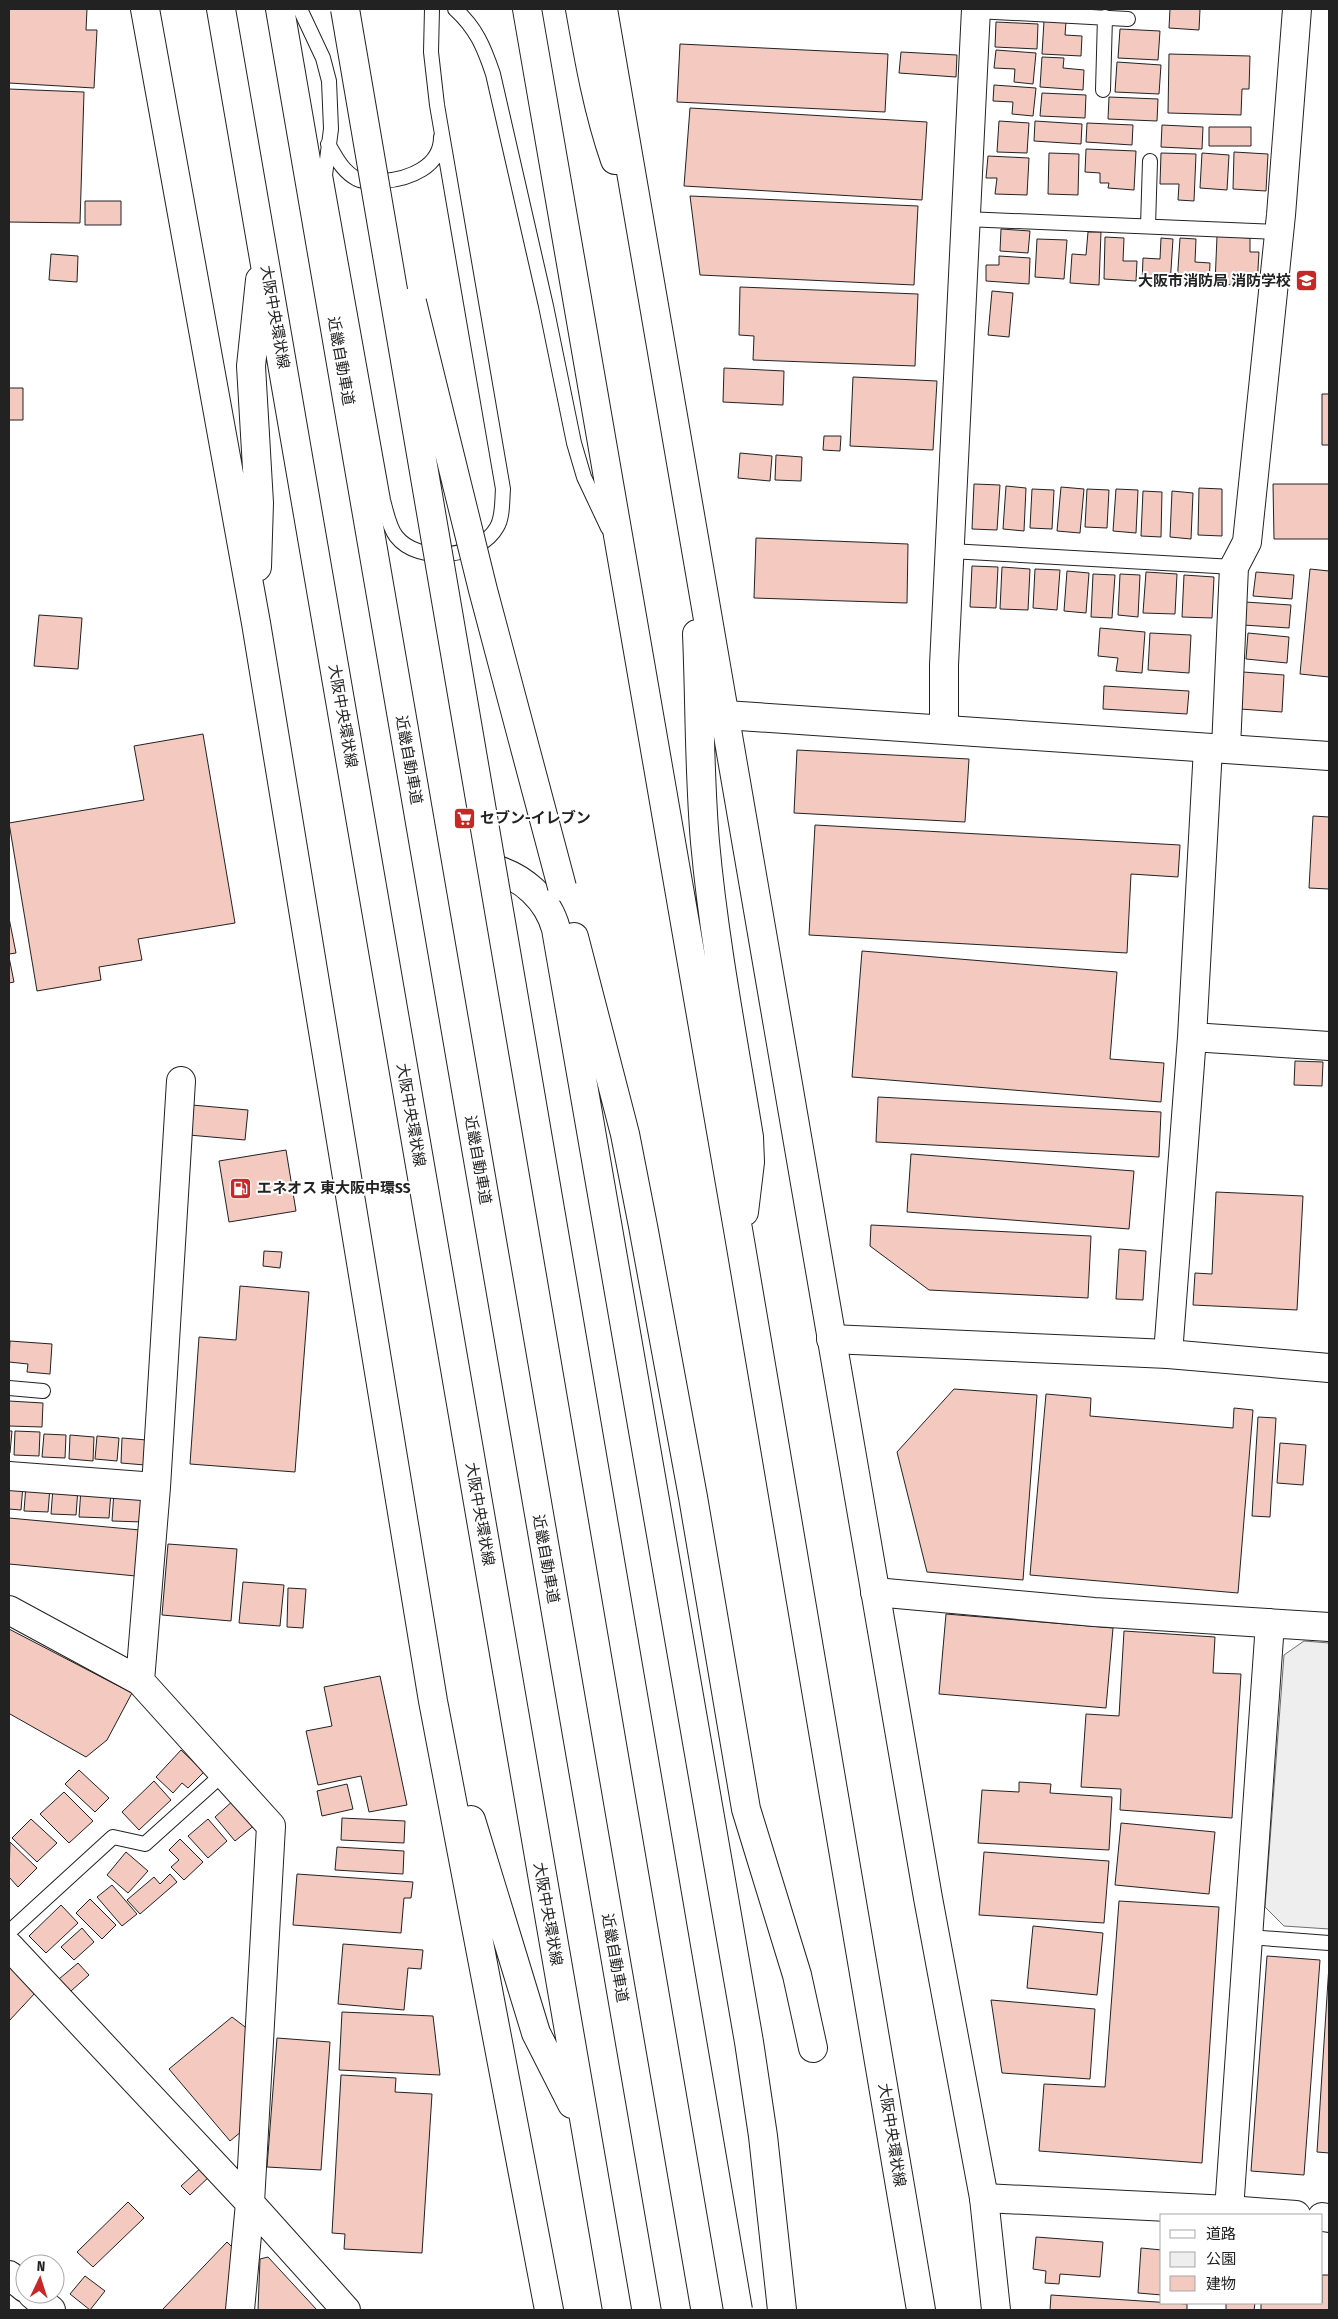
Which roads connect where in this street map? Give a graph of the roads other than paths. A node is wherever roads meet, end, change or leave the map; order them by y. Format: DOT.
graph roads {
  1 [pos="145,9"];
  2 [pos="221,9"];
  3 [pos="280,9"];
  4 [pos="300,9"];
  5 [pos="345,9"];
  6 [pos="432,9"];
  7 [pos="455,9"];
  8 [pos="527,9"];
  9 [pos="580,9"];
  10 [pos="603,9"];
  11 [pos="1297,9"];
  12 [pos="976,10"];
  13 [pos="1105,17"];
  14 [pos="1128,18"];
  15 [pos="357,79"];
  16 [pos="1103,90"];
  17 [pos="442,126"];
  18 [pos="328,144"];
  19 [pos="1150,161"];
  20 [pos="965,219"];
  21 [pos="1148,226"];
  22 [pos="1279,232"];
  23 [pos="642,233"];
  24 [pos="263,245"];
  25 [pos="696,545"];
  26 [pos="950,551"];
  27 [pos="622,556"];
  28 [pos="1234,566"];
  29 [pos="256,623"];
  30 [pos="725,715"];
  31 [pos="944,728"];
  32 [pos="1217,748"];
  33 [pos="1329,756"];
  34 [pos="494,869"];
  35 [pos="1192,1038"];
  36 [pos="1329,1046"];
  37 [pos="181,1081"];
  38 [pos="740,1241"];
  39 [pos="831,1338"];
  40 [pos="1168,1354"];
  41 [pos="1329,1368"];
  42 [pos="9,1388"];
  43 [pos="43,1391"];
  44 [pos="9,1476"];
  45 [pos="156,1487"];
  46 [pos="875,1592"];
  47 [pos="9,1610"];
  48 [pos="1270,1623"];
  49 [pos="1329,1627"];
  50 [pos="140,1681"];
  51 [pos="433,1701"];
  52 [pos="224,1774"];
  53 [pos="9,1932"];
  54 [pos="1248,1936"];
  55 [pos="1329,1943"];
  56 [pos="9,1946"];
  57 [pos="813,2048"];
  58 [pos="585,2130"];
  59 [pos="984,2198"];
  60 [pos="250,2203"];
  61 [pos="1228,2210"];
  62 [pos="1282,2214"];
  63 [pos="240,2310"];
  64 [pos="346,2310"];
  65 [pos="549,2310"];
  66 [pos="616,2310"];
  67 [pos="676,2310"];
  68 [pos="738,2310"];
  69 [pos="782,2310"];
  70 [pos="921,2310"];
  71 [pos="996,2310"];
  1 -- 29 [label="main road"];
  2 -- 24 [label="main road, 大阪中央環状線"];
  3 -- 67 [label="main road, 近畿自動車道"];
  4 -- 18 [label="lane"];
  5 -- 15 [label="main road, bridge"];
  6 -- 17 [label="lane"];
  7 -- 27 [label="lane"];
  8 -- 27 [label="main road, 大阪中央環状線"];
  9 -- 23 [label="main road"];
  10 -- 23 [label="main road"];
  11 -- 22 [label="main road"];
  12 -- 13 [label="lane"];
  12 -- 20 [label="main road"];
  13 -- 14 [label="lane"];
  13 -- 16 [label="lane"];
  15 -- 57 [label="main road, bridge"];
  15 -- 68 [label="main road, bridge"];
  17 -- 18 [label="lane"];
  17 -- 18 [label="lane"];
  19 -- 21 [label="lane"];
  20 -- 21 [label="lane"];
  20 -- 26 [label="main road"];
  21 -- 22 [label="lane"];
  22 -- 28 [label="main road"];
  23 -- 25 [label="main road"];
  24 -- 29 [label="main road"];
  24 -- 58 [label="main road, 大阪中央環状線"];
  25 -- 30 [label="main road"];
  25 -- 38 [label="main road"];
  26 -- 28 [label="lane"];
  26 -- 31 [label="main road"];
  27 -- 38 [label="main road, 大阪中央環状線"];
  28 -- 32 [label="main road"];
  29 -- 51 [label="main road"];
  30 -- 31 [label="main road"];
  30 -- 39 [label="main road"];
  31 -- 32 [label="main road"];
  32 -- 33 [label="main road"];
  32 -- 35 [label="main road"];
  34 -- 69 [label="main road"];
  35 -- 36 [label="main road"];
  35 -- 40 [label="main road"];
  37 -- 45 [label="main road"];
  38 -- 70 [label="main road, 大阪中央環状線"];
  39 -- 40 [label="main road"];
  39 -- 46 [label="main road"];
  40 -- 41 [label="main road"];
  42 -- 43 [label="lane"];
  44 -- 45 [label="main road"];
  45 -- 50 [label="main road"];
  46 -- 48 [label="main road"];
  46 -- 59 [label="main road"];
  47 -- 50 [label="main road"];
  48 -- 49 [label="main road"];
  48 -- 54 [label="main road"];
  50 -- 52 [label="main road"];
  51 -- 58 [label="main road"];
  51 -- 65 [label="main road"];
  52 -- 53 [label="lane"];
  52 -- 60 [label="main road"];
  54 -- 55 [label="lane"];
  54 -- 61 [label="main road"];
  56 -- 60 [label="main road"];
  58 -- 66 [label="main road, 大阪中央環状線"];
  59 -- 61 [label="main road"];
  59 -- 71 [label="main road"];
  60 -- 63 [label="main road"];
  60 -- 64 [label="main road"];
  61 -- 62 [label="main road"];
}
